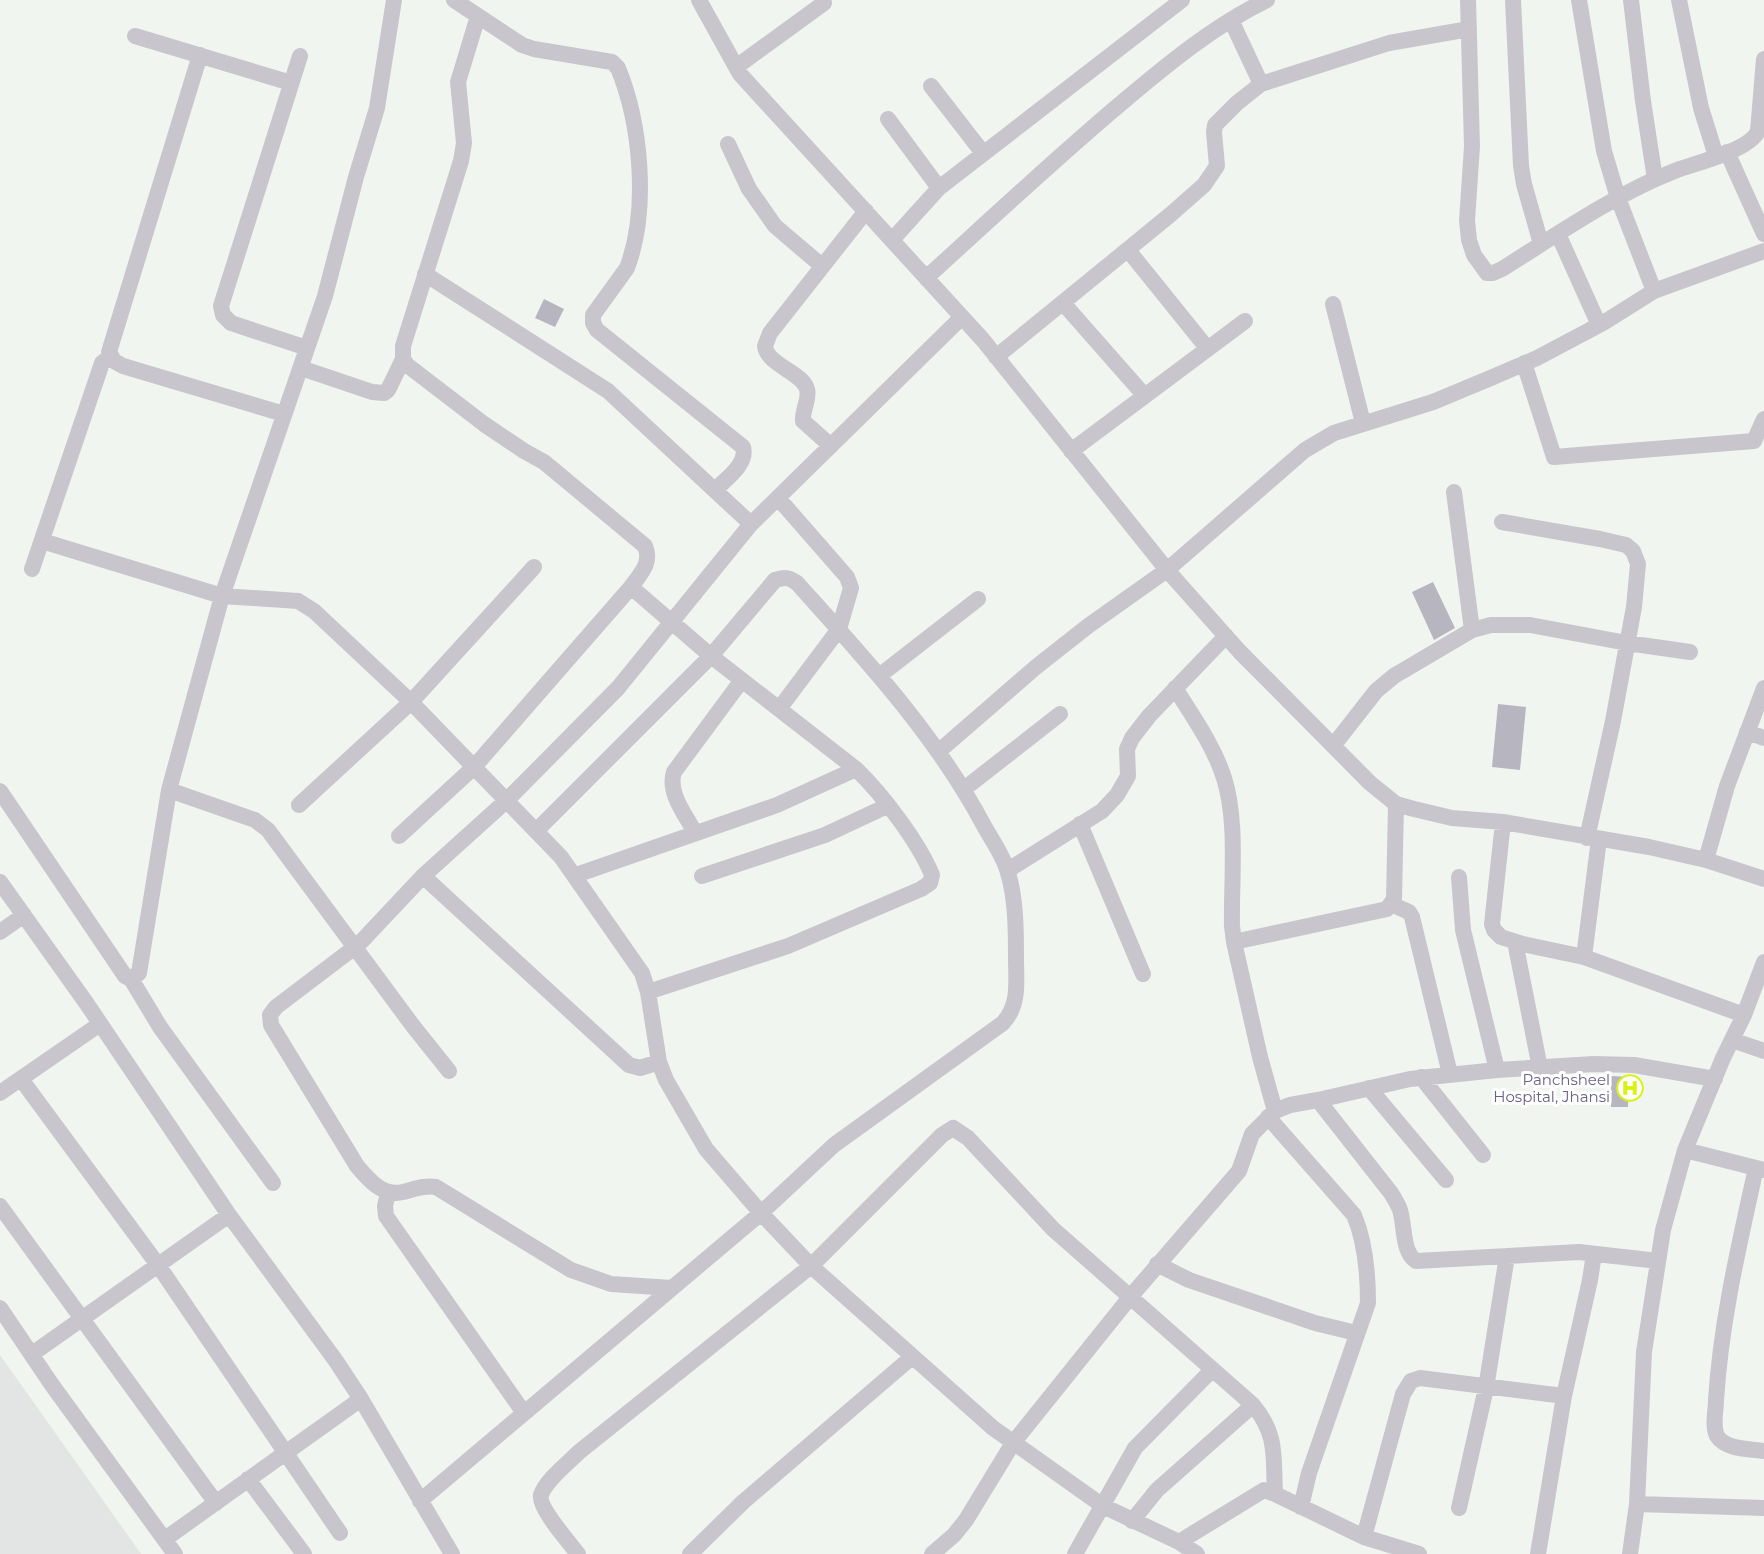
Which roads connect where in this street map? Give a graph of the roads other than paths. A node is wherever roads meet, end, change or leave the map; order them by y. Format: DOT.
graph roads {
  1 [pos="394,0"];
  2 [pos="454,0"];
  3 [pos="699,0"];
  4 [pos="1182,0"];
  5 [pos="1267,0"];
  6 [pos="1468,0"];
  7 [pos="1514,0"];
  8 [pos="1580,0"];
  9 [pos="1631,0"];
  10 [pos="1679,0"];
  11 [pos="824,3"];
  12 [pos="478,16"];
  13 [pos="1231,20"];
  14 [pos="1469,29"];
  15 [pos="135,36"];
  16 [pos="200,56"];
  17 [pos="300,56"];
  18 [pos="1764,59"];
  19 [pos="736,67"];
  20 [pos="291,83"];
  21 [pos="1261,84"];
  22 [pos="931,86"];
  23 [pos="888,119"];
  24 [pos="728,144"];
  25 [pos="982,153"];
  26 [pos="1722,154"];
  27 [pos="1655,179"];
  28 [pos="939,188"];
  29 [pos="1618,198"];
  30 [pos="866,211"];
  31 [pos="1558,234"];
  32 [pos="1764,234"];
  33 [pos="892,240"];
  34 [pos="1541,244"];
  35 [pos="1128,250"];
  36 [pos="1764,251"];
  37 [pos="822,266"];
  38 [pos="425,274"];
  39 [pos="926,278"];
  40 [pos="1654,291"];
  41 [pos="1063,303"];
  42 [pos="1333,304"];
  43 [pos="962,316"];
  44 [pos="1245,321"];
  45 [pos="1599,325"];
  46 [pos="307,348"];
  47 [pos="1208,348"];
  48 [pos="110,357"];
  49 [pos="996,357"];
  50 [pos="403,359"];
  51 [pos="1524,363"];
  52 [pos="301,368"];
  53 [pos="1144,395"];
  54 [pos="284,414"];
  55 [pos="1764,419"];
  56 [pos="1363,423"];
  57 [pos="831,446"];
  58 [pos="1071,451"];
  59 [pos="715,490"];
  60 [pos="1454,492"];
  61 [pos="778,498"];
  62 [pos="1502,522"];
  63 [pos="751,524"];
  64 [pos="42,541"];
  65 [pos="534,567"];
  66 [pos="32,569"];
  67 [pos="1167,570"];
  68 [pos="632,587"];
  69 [pos="222,596"];
  70 [pos="978,599"];
  71 [pos="672,623"];
  72 [pos="839,628"];
  73 [pos="1472,630"];
  74 [pos="1226,636"];
  75 [pos="1627,643"];
  76 [pos="1690,652"];
  77 [pos="711,656"];
  78 [pos="879,676"];
  79 [pos="742,680"];
  80 [pos="1175,688"];
  81 [pos="1764,688"];
  82 [pos="411,702"];
  83 [pos="778,708"];
  84 [pos="1060,714"];
  85 [pos="1747,732"];
  86 [pos="1764,738"];
  87 [pos="1333,746"];
  88 [pos="938,752"];
  89 [pos="474,768"];
  90 [pos="856,769"];
  91 [pos="964,789"];
  92 [pos="169,790"];
  93 [pos="0,791"];
  94 [pos="506,801"];
  95 [pos="1396,804"];
  96 [pos="299,805"];
  97 [pos="887,806"];
  98 [pos="1503,822"];
  99 [pos="1080,825"];
  100 [pos="536,831"];
  101 [pos="695,833"];
  102 [pos="399,836"];
  103 [pos="1593,838"];
  104 [pos="1706,860"];
  105 [pos="1008,870"];
  106 [pos="576,874"];
  107 [pos="423,876"];
  108 [pos="702,876"];
  109 [pos="1460,877"];
  110 [pos="1764,879"];
  111 [pos="0,882"];
  112 [pos="1391,904"];
  113 [pos="24,915"];
  114 [pos="0,932"];
  115 [pos="1234,942"];
  116 [pos="1515,942"];
  117 [pos="355,947"];
  118 [pos="1584,957"];
  119 [pos="1764,962"];
  120 [pos="1143,974"];
  121 [pos="131,979"];
  122 [pos="648,992"];
  123 [pos="1744,1015"];
  124 [pos="100,1024"];
  125 [pos="1732,1040"];
  126 [pos="1764,1051"];
  127 [pos="659,1062"];
  128 [pos="1540,1068"];
  129 [pos="1497,1070"];
  130 [pos="449,1071"];
  131 [pos="1450,1074"];
  132 [pos="1421,1077"];
  133 [pos="21,1079"];
  134 [pos="1715,1079"];
  135 [pos="1368,1088"];
  136 [pos="0,1093"];
  137 [pos="1318,1100"];
  138 [pos="1272,1114"];
  139 [pos="1685,1150"];
  140 [pos="1484,1155"];
  141 [pos="1760,1169"];
  142 [pos="1446,1180"];
  143 [pos="273,1183"];
  144 [pos="388,1193"];
  145 [pos="0,1206"];
  146 [pos="761,1213"];
  147 [pos="229,1215"];
  148 [pos="1594,1254"];
  149 [pos="1507,1256"];
  150 [pos="1658,1261"];
  151 [pos="1157,1264"];
  152 [pos="158,1265"];
  153 [pos="811,1266"];
  154 [pos="672,1288"];
  155 [pos="1131,1296"];
  156 [pos="0,1308"];
  157 [pos="84,1318"];
  158 [pos="1356,1333"];
  159 [pos="32,1354"];
  160 [pos="912,1357"];
  161 [pos="1212,1371"];
  162 [pos="1486,1388"];
  163 [pos="1564,1396"];
  164 [pos="361,1400"];
  165 [pos="1252,1405"];
  166 [pos="524,1413"];
  167 [pos="1013,1443"];
  168 [pos="1764,1451"];
  169 [pos="286,1453"];
  170 [pos="248,1479"];
  171 [pos="1275,1494"];
  172 [pos="420,1501"];
  173 [pos="216,1503"];
  174 [pos="1637,1504"];
  175 [pos="1103,1506"];
  176 [pos="1301,1507"];
  177 [pos="1764,1508"];
  178 [pos="1459,1509"];
  179 [pos="1132,1521"];
  180 [pos="340,1533"];
  181 [pos="1364,1537"];
  182 [pos="165,1539"];
  183 [pos="1179,1542"];
  184 [pos="175,1554"];
  185 [pos="304,1554"];
  186 [pos="452,1554"];
  187 [pos="578,1554"];
  188 [pos="690,1554"];
  189 [pos="933,1554"];
  190 [pos="1076,1554"];
  191 [pos="1197,1554"];
  192 [pos="1419,1554"];
  193 [pos="1538,1554"];
  194 [pos="1630,1554"];
  1 -- 46 [label="street"];
  2 -- 12 [label="street"];
  3 -- 19 [label="street"];
  4 -- 25 [label="street"];
  5 -- 13 [label="street"];
  6 -- 14 [label="street"];
  7 -- 34 [label="street"];
  8 -- 29 [label="street"];
  9 -- 27 [label="street"];
  10 -- 26 [label="street"];
  11 -- 19 [label="street"];
  12 -- 38 [label="street"];
  12 -- 59 [label="street"];
  13 -- 21 [label="street"];
  13 -- 39 [label="street"];
  14 -- 21 [label="street"];
  14 -- 34 [label="street"];
  15 -- 16 [label="street"];
  16 -- 20 [label="street"];
  16 -- 48 [label="street"];
  17 -- 20 [label="street"];
  18 -- 26 [label="street"];
  19 -- 30 [label="street"];
  20 -- 46 [label="street"];
  21 -- 35 [label="street"];
  22 -- 25 [label="street"];
  23 -- 28 [label="street"];
  24 -- 37 [label="street"];
  25 -- 28 [label="street"];
  26 -- 27 [label="street"];
  26 -- 32 [label="street"];
  27 -- 29 [label="street"];
  28 -- 33 [label="street"];
  29 -- 31 [label="street"];
  29 -- 40 [label="street"];
  30 -- 33 [label="street"];
  30 -- 37 [label="street"];
  31 -- 34 [label="street"];
  31 -- 45 [label="street"];
  33 -- 39 [label="street"];
  35 -- 41 [label="street"];
  35 -- 47 [label="street"];
  36 -- 40 [label="street"];
  37 -- 57 [label="street"];
  38 -- 50 [label="street"];
  38 -- 59 [label="street"];
  39 -- 43 [label="street"];
  40 -- 45 [label="street"];
  41 -- 49 [label="street"];
  41 -- 53 [label="street"];
  42 -- 56 [label="street"];
  43 -- 49 [label="street"];
  43 -- 57 [label="street"];
  44 -- 47 [label="street"];
  45 -- 51 [label="street"];
  46 -- 52 [label="street"];
  47 -- 53 [label="street"];
  48 -- 54 [label="street"];
  48 -- 64 [label="street"];
  49 -- 58 [label="street"];
  50 -- 52 [label="street"];
  50 -- 68 [label="street"];
  51 -- 55 [label="street"];
  51 -- 56 [label="street"];
  52 -- 54 [label="street"];
  53 -- 58 [label="street"];
  54 -- 69 [label="street"];
  56 -- 67 [label="street"];
  57 -- 61 [label="street"];
  58 -- 67 [label="street"];
  59 -- 63 [label="street"];
  60 -- 73 [label="street"];
  61 -- 63 [label="street"];
  61 -- 72 [label="street"];
  62 -- 75 [label="street"];
  63 -- 71 [label="street"];
  64 -- 66 [label="street"];
  64 -- 69 [label="street"];
  65 -- 82 [label="street"];
  67 -- 74 [label="street"];
  67 -- 88 [label="street"];
  68 -- 71 [label="street"];
  68 -- 89 [label="street"];
  69 -- 82 [label="street"];
  69 -- 92 [label="street"];
  70 -- 78 [label="street"];
  71 -- 77 [label="street"];
  71 -- 94 [label="street"];
  72 -- 77 [label="street"];
  72 -- 78 [label="street"];
  72 -- 83 [label="street"];
  73 -- 75 [label="street"];
  73 -- 87 [label="street"];
  74 -- 80 [label="street"];
  74 -- 87 [label="street"];
  75 -- 76 [label="street"];
  75 -- 103 [label="street"];
  77 -- 79 [label="street"];
  77 -- 100 [label="street"];
  78 -- 88 [label="street"];
  79 -- 83 [label="street"];
  79 -- 101 [label="street"];
  80 -- 99 [label="street"];
  80 -- 115 [label="street"];
  81 -- 85 [label="street"];
  82 -- 89 [label="street"];
  82 -- 96 [label="street"];
  83 -- 90 [label="street"];
  84 -- 91 [label="street"];
  85 -- 86 [label="street"];
  85 -- 104 [label="street"];
  87 -- 95 [label="street"];
  88 -- 91 [label="street"];
  89 -- 94 [label="street"];
  89 -- 102 [label="street"];
  90 -- 97 [label="street"];
  90 -- 101 [label="street"];
  91 -- 105 [label="street"];
  92 -- 117 [label="street"];
  92 -- 121 [label="street"];
  93 -- 121 [label="street"];
  94 -- 100 [label="street"];
  94 -- 107 [label="street"];
  95 -- 98 [label="street"];
  95 -- 112 [label="street"];
  97 -- 108 [label="street"];
  97 -- 122 [label="street"];
  98 -- 103 [label="street"];
  98 -- 116 [label="street"];
  99 -- 105 [label="street"];
  99 -- 120 [label="street"];
  100 -- 106 [label="street"];
  101 -- 106 [label="street"];
  103 -- 104 [label="street"];
  103 -- 118 [label="street"];
  104 -- 110 [label="street"];
  105 -- 146 [label="street"];
  106 -- 122 [label="street"];
  107 -- 117 [label="street"];
  107 -- 127 [label="street"];
  109 -- 129 [label="street"];
  111 -- 113 [label="street"];
  112 -- 115 [label="street"];
  112 -- 131 [label="street"];
  113 -- 114 [label="street"];
  113 -- 124 [label="street"];
  115 -- 138 [label="street"];
  116 -- 118 [label="street"];
  116 -- 128 [label="street"];
  117 -- 130 [label="street"];
  117 -- 144 [label="street"];
  118 -- 123 [label="street"];
  119 -- 123 [label="street"];
  121 -- 143 [label="street"];
  122 -- 127 [label="street"];
  123 -- 125 [label="street"];
  124 -- 133 [label="street"];
  124 -- 147 [label="street"];
  125 -- 126 [label="street"];
  125 -- 134 [label="street"];
  127 -- 146 [label="street"];
  128 -- 129 [label="street"];
  128 -- 134 [label="street"];
  129 -- 131 [label="street"];
  131 -- 132 [label="street"];
  132 -- 135 [label="street"];
  132 -- 140 [label="street"];
  133 -- 136 [label="street"];
  133 -- 152 [label="street"];
  134 -- 139 [label="street"];
  135 -- 137 [label="street"];
  135 -- 142 [label="street"];
  137 -- 138 [label="street"];
  137 -- 149 [label="street"];
  138 -- 151 [label="street"];
  138 -- 158 [label="street"];
  139 -- 141 [label="street"];
  139 -- 150 [label="street"];
  141 -- 168 [label="street"];
  144 -- 154 [label="street"];
  144 -- 166 [label="street"];
  145 -- 157 [label="street"];
  146 -- 153 [label="street"];
  146 -- 154 [label="street"];
  147 -- 152 [label="street"];
  147 -- 164 [label="street"];
  148 -- 149 [label="street"];
  148 -- 150 [label="street"];
  148 -- 163 [label="street"];
  149 -- 162 [label="street"];
  150 -- 174 [label="street"];
  151 -- 155 [label="street"];
  151 -- 158 [label="street"];
  152 -- 157 [label="street"];
  152 -- 169 [label="street"];
  153 -- 155 [label="street"];
  153 -- 160 [label="street"];
  153 -- 187 [label="street"];
  154 -- 166 [label="street"];
  155 -- 161 [label="street"];
  155 -- 167 [label="street"];
  156 -- 159 [label="street"];
  157 -- 159 [label="street"];
  157 -- 173 [label="street"];
  158 -- 176 [label="street"];
  159 -- 182 [label="street"];
  160 -- 167 [label="street"];
  160 -- 188 [label="street"];
  161 -- 165 [label="street"];
  161 -- 175 [label="street"];
  162 -- 163 [label="street"];
  162 -- 178 [label="street"];
  162 -- 181 [label="street"];
  163 -- 193 [label="street"];
  164 -- 169 [label="street"];
  164 -- 172 [label="street"];
  165 -- 171 [label="street"];
  165 -- 179 [label="street"];
  166 -- 172 [label="street"];
  167 -- 175 [label="street"];
  167 -- 189 [label="street"];
  169 -- 170 [label="street"];
  169 -- 180 [label="street"];
  170 -- 173 [label="street"];
  170 -- 185 [label="street"];
  171 -- 176 [label="street"];
  171 -- 183 [label="street"];
  172 -- 186 [label="street"];
  173 -- 182 [label="street"];
  174 -- 177 [label="street"];
  174 -- 194 [label="street"];
  175 -- 179 [label="street"];
  175 -- 190 [label="street"];
  176 -- 181 [label="street"];
  179 -- 183 [label="street"];
  181 -- 192 [label="street"];
  182 -- 184 [label="street"];
  183 -- 191 [label="street"];
}
